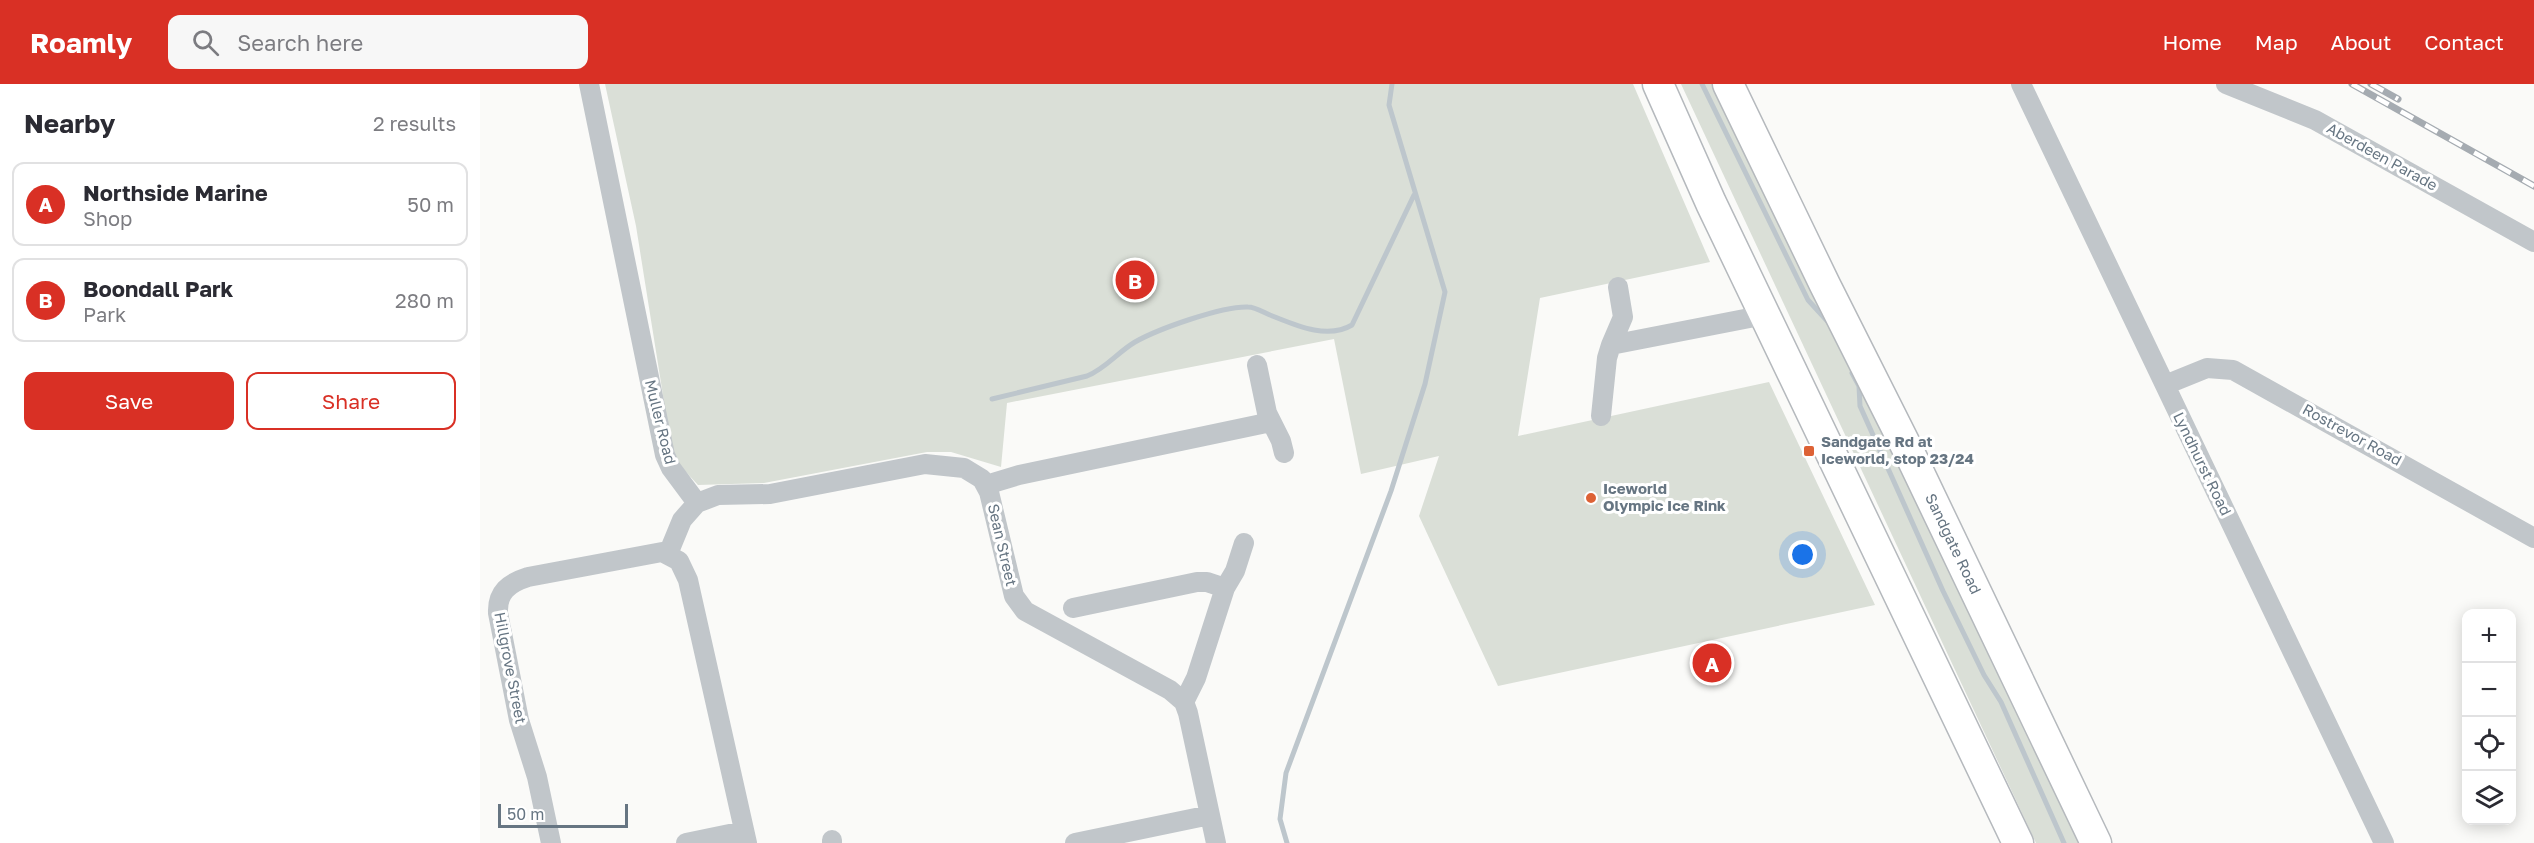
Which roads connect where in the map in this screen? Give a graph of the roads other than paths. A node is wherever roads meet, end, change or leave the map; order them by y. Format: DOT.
graph roads {
  1 [pos="589,84"];
  2 [pos="1658,84"];
  3 [pos="1728,84"];
  4 [pos="2021,84"];
  5 [pos="2226,84"];
  6 [pos="2534,242"];
  7 [pos="1618,287"];
  8 [pos="1765,315"];
  9 [pos="1611,345"];
  10 [pos="1257,365"];
  11 [pos="2165,386"];
  12 [pos="1601,416"];
  13 [pos="1271,422"];
  14 [pos="1284,453"];
  15 [pos="986,485"];
  16 [pos="697,503"];
  17 [pos="2534,538"];
  18 [pos="1244,543"];
  19 [pos="669,554"];
  20 [pos="1225,588"];
  21 [pos="489,603"];
  22 [pos="1073,608"];
  23 [pos="1184,702"];
  24 [pos="1210,815"];
  25 [pos="745,837"];
  26 [pos="551,843"];
  27 [pos="686,843"];
  28 [pos="1075,843"];
  29 [pos="1216,843"];
  30 [pos="2018,843"];
  31 [pos="2096,843"];
  32 [pos="2384,843"];
  1 -- 16 [label="street, Muller Road"];
  2 -- 8 [label="highway"];
  3 -- 31 [label="highway, Sandgate Road"];
  4 -- 11 [label="street, Lyndhurst Road"];
  5 -- 6 [label="street, Aberdeen Parade"];
  7 -- 9 [label="street"];
  8 -- 9 [label="street"];
  8 -- 30 [label="highway"];
  9 -- 12 [label="street"];
  10 -- 13 [label="street"];
  11 -- 17 [label="street, Rostrevor Road"];
  11 -- 32 [label="street, Lyndhurst Road"];
  13 -- 14 [label="street"];
  13 -- 15 [label="street"];
  15 -- 16 [label="street, Sean Street"];
  15 -- 23 [label="street, Sean Street"];
  16 -- 19 [label="street"];
  18 -- 20 [label="street"];
  19 -- 21 [label="street, Hillgrove Street"];
  19 -- 25 [label="street"];
  20 -- 22 [label="street"];
  20 -- 23 [label="street"];
  21 -- 26 [label="street, Hillgrove Street"];
  23 -- 24 [label="street"];
  24 -- 28 [label="street"];
  24 -- 29 [label="street"];
  25 -- 27 [label="street"];
}
